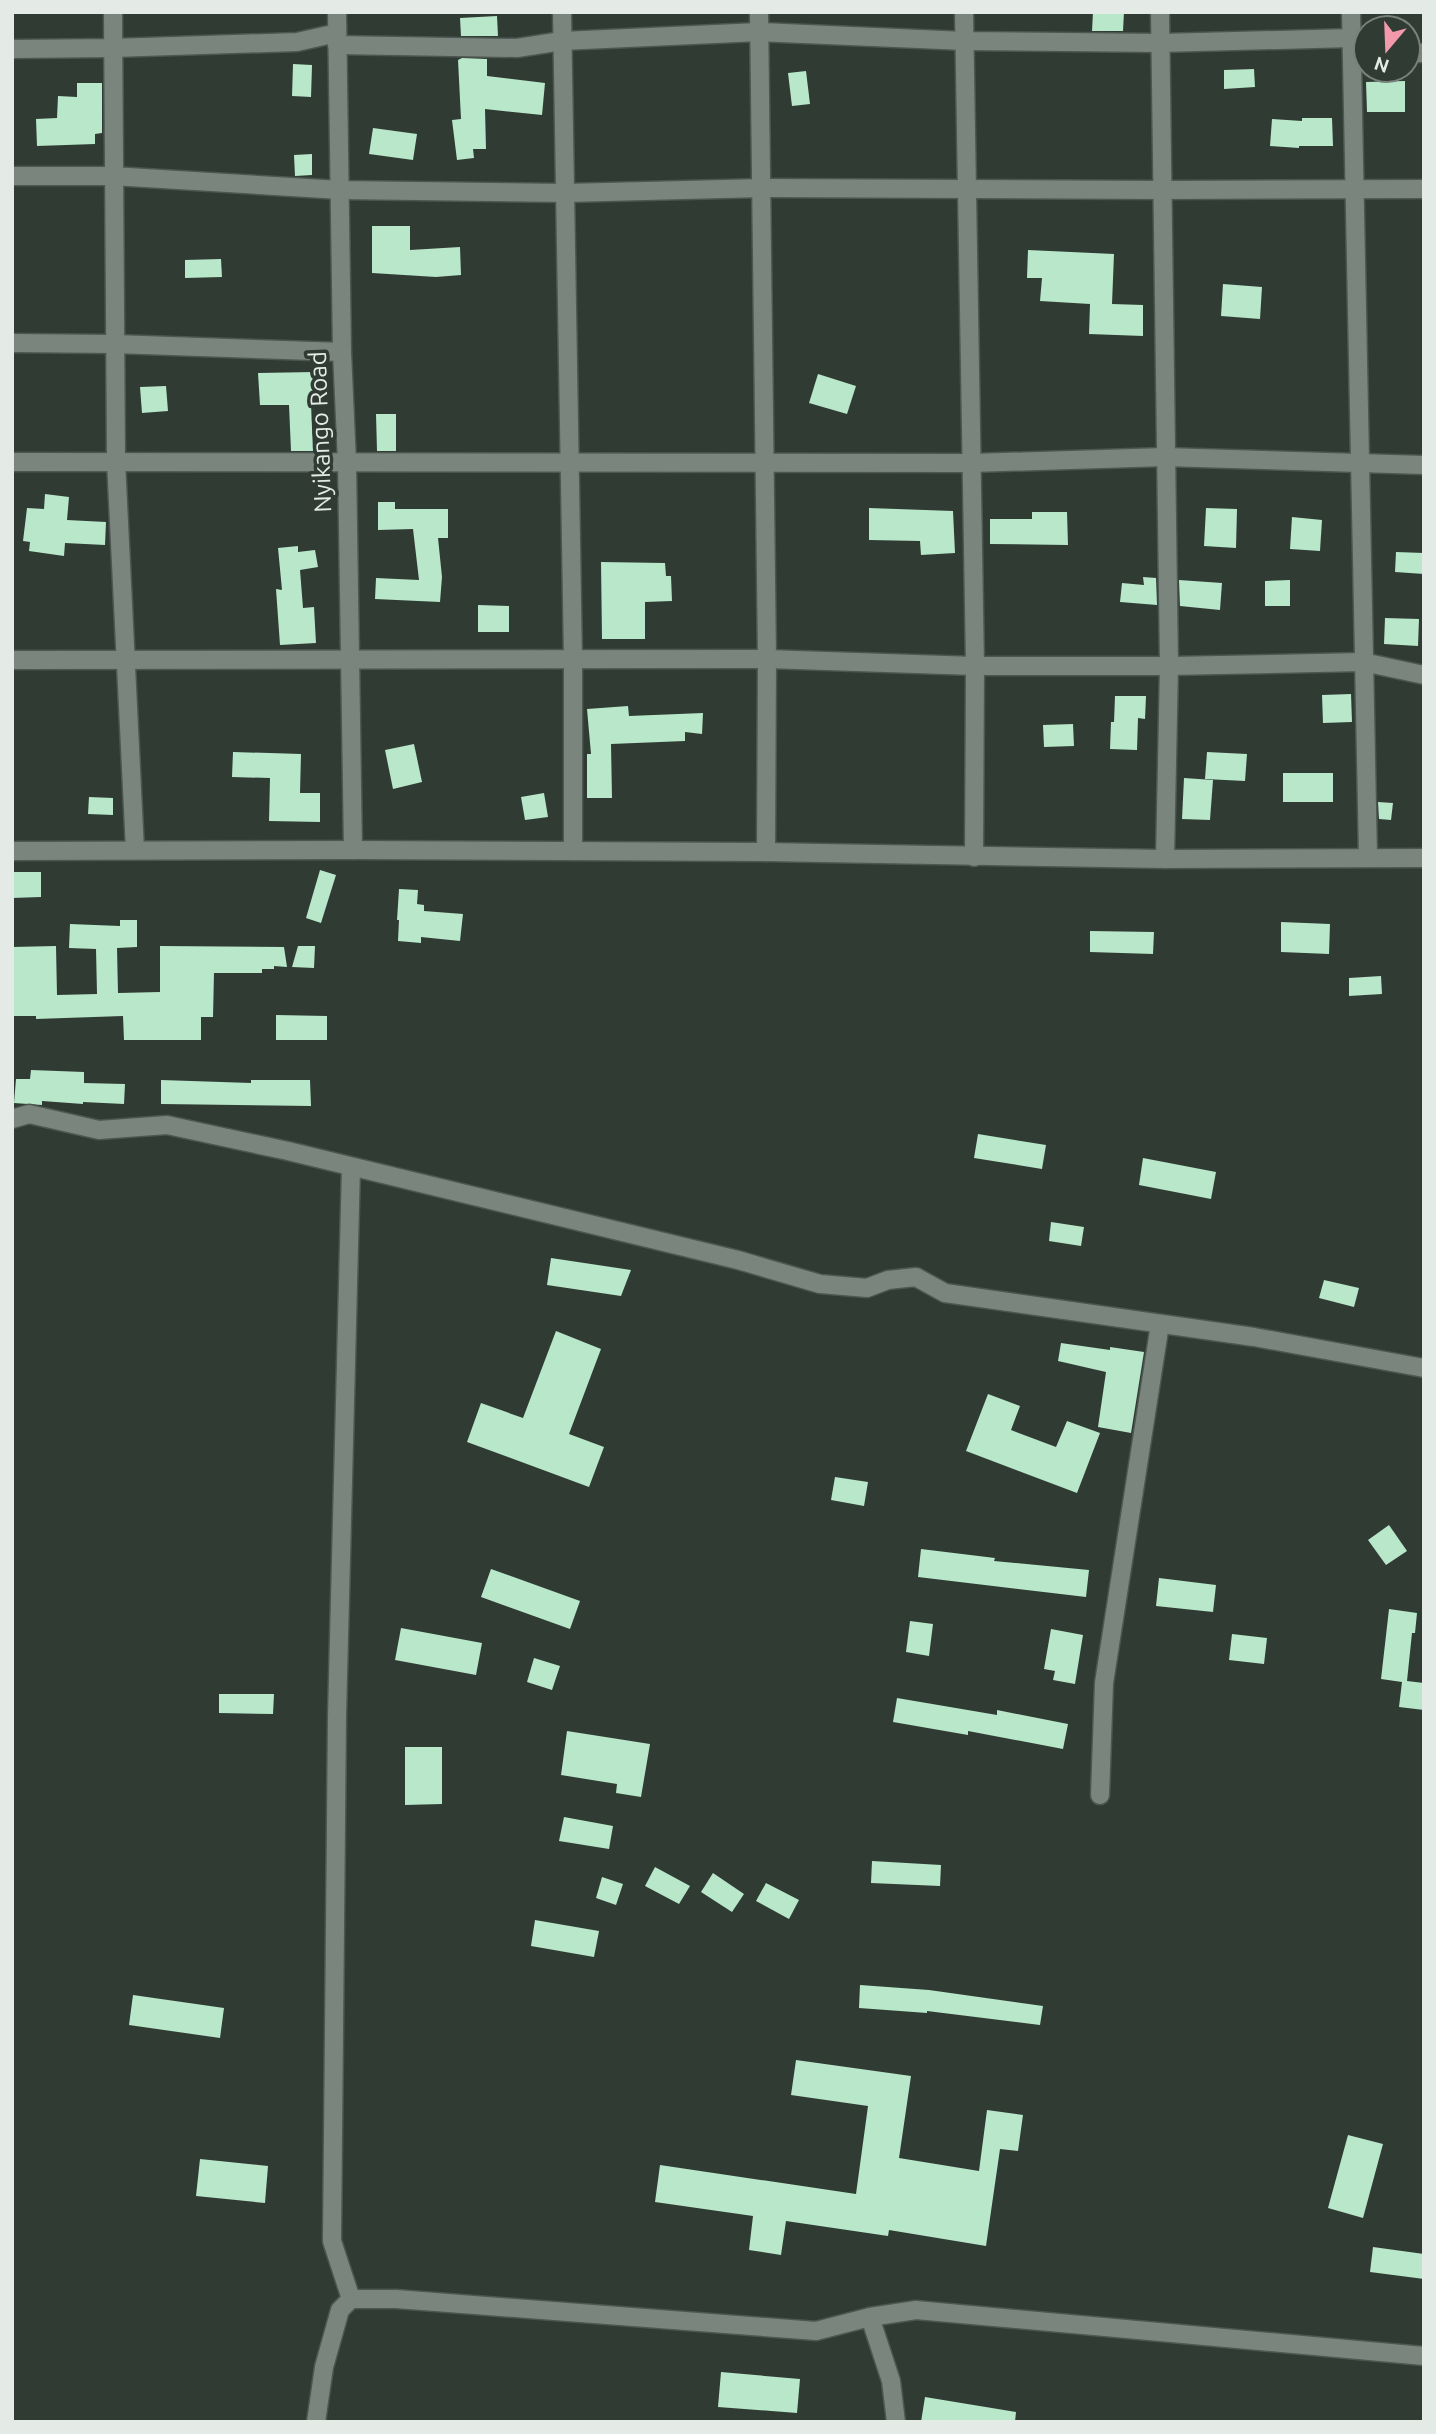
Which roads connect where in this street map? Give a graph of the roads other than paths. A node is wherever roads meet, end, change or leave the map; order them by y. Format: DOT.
graph roads {
  1 [pos="113,12"];
  2 [pos="337,12"];
  3 [pos="562,12"];
  4 [pos="759,12"];
  5 [pos="964,12"];
  6 [pos="1160,12"];
  7 [pos="760,32"];
  8 [pos="337,39"];
  9 [pos="562,41"];
  10 [pos="965,41"];
  11 [pos="1161,43"];
  12 [pos="1352,47"];
  13 [pos="113,48"];
  14 [pos="12,49"];
  15 [pos="1356,84"];
  16 [pos="12,176"];
  17 [pos="113,176"];
  18 [pos="763,188"];
  19 [pos="968,188"];
  20 [pos="1424,189"];
  21 [pos="340,190"];
  22 [pos="1163,190"];
  23 [pos="1355,190"];
  24 [pos="566,193"];
  25 [pos="12,343"];
  26 [pos="115,344"];
  27 [pos="342,352"];
  28 [pos="1165,457"];
  29 [pos="116,461"];
  30 [pos="12,462"];
  31 [pos="347,462"];
  32 [pos="570,462"];
  33 [pos="765,462"];
  34 [pos="971,463"];
  35 [pos="1360,463"];
  36 [pos="1424,465"];
  37 [pos="351,658"];
  38 [pos="573,659"];
  39 [pos="767,659"];
  40 [pos="12,660"];
  41 [pos="126,660"];
  42 [pos="1363,662"];
  43 [pos="975,666"];
  44 [pos="1169,667"];
  45 [pos="1424,675"];
  46 [pos="135,850"];
  47 [pos="353,850"];
  48 [pos="12,851"];
  49 [pos="573,851"];
  50 [pos="766,852"];
  51 [pos="974,857"];
  52 [pos="1368,858"];
  53 [pos="1424,858"];
  54 [pos="1165,859"];
  55 [pos="12,1119"];
  56 [pos="351,1167"];
  57 [pos="1160,1324"];
  58 [pos="1424,1368"];
  59 [pos="1100,1795"];
  60 [pos="351,2299"];
  61 [pos="870,2317"];
  62 [pos="1424,2356"];
  63 [pos="316,2422"];
  64 [pos="896,2422"];
  1 -- 13 [label="street"];
  2 -- 8 [label="street, Nyikango Road"];
  3 -- 9 [label="street"];
  4 -- 7 [label="street"];
  5 -- 10 [label="street"];
  6 -- 11 [label="street"];
  7 -- 9 [label="street"];
  7 -- 10 [label="street"];
  7 -- 18 [label="street"];
  8 -- 9 [label="street"];
  8 -- 13 [label="street"];
  8 -- 21 [label="street, Nyikango Road"];
  9 -- 24 [label="street"];
  10 -- 11 [label="street"];
  10 -- 19 [label="street"];
  11 -- 12 [label="street"];
  11 -- 22 [label="street"];
  13 -- 14 [label="street"];
  13 -- 17 [label="street"];
  15 -- 23 [label="street"];
  16 -- 17 [label="street"];
  17 -- 21 [label="street"];
  17 -- 26 [label="street"];
  18 -- 19 [label="street"];
  18 -- 24 [label="street"];
  18 -- 33 [label="street"];
  19 -- 22 [label="street"];
  19 -- 34 [label="street"];
  20 -- 23 [label="street"];
  21 -- 24 [label="street"];
  21 -- 27 [label="street, Nyikango Road"];
  22 -- 23 [label="street"];
  22 -- 28 [label="street"];
  23 -- 35 [label="street"];
  24 -- 32 [label="street"];
  25 -- 26 [label="street"];
  26 -- 27 [label="street"];
  26 -- 29 [label="street"];
  27 -- 31 [label="street, Nyikango Road"];
  28 -- 34 [label="street"];
  28 -- 35 [label="street"];
  28 -- 44 [label="street"];
  29 -- 30 [label="street"];
  29 -- 31 [label="street"];
  29 -- 41 [label="street"];
  31 -- 32 [label="street"];
  31 -- 37 [label="street, Nyikango Road"];
  32 -- 33 [label="street"];
  32 -- 38 [label="street"];
  33 -- 34 [label="street"];
  33 -- 39 [label="street"];
  34 -- 43 [label="street"];
  35 -- 36 [label="street"];
  35 -- 42 [label="street"];
  37 -- 38 [label="street"];
  37 -- 41 [label="street"];
  37 -- 47 [label="street, Nyikango Road"];
  38 -- 39 [label="street"];
  38 -- 49 [label="street"];
  39 -- 43 [label="street"];
  39 -- 50 [label="street"];
  40 -- 41 [label="street"];
  41 -- 46 [label="street"];
  42 -- 44 [label="street"];
  42 -- 45 [label="street"];
  42 -- 52 [label="street"];
  43 -- 44 [label="street"];
  43 -- 51 [label="street"];
  44 -- 54 [label="street"];
  46 -- 47 [label="street"];
  46 -- 48 [label="street"];
  47 -- 49 [label="street"];
  49 -- 50 [label="street"];
  50 -- 51 [label="street"];
  51 -- 54 [label="street"];
  52 -- 53 [label="street"];
  52 -- 54 [label="street"];
  55 -- 56 [label="street"];
  56 -- 57 [label="street"];
  56 -- 60 [label="street"];
  57 -- 58 [label="street"];
  57 -- 59 [label="street"];
  60 -- 61 [label="street"];
  60 -- 63 [label="street"];
  61 -- 62 [label="street"];
  61 -- 64 [label="street"];
}
